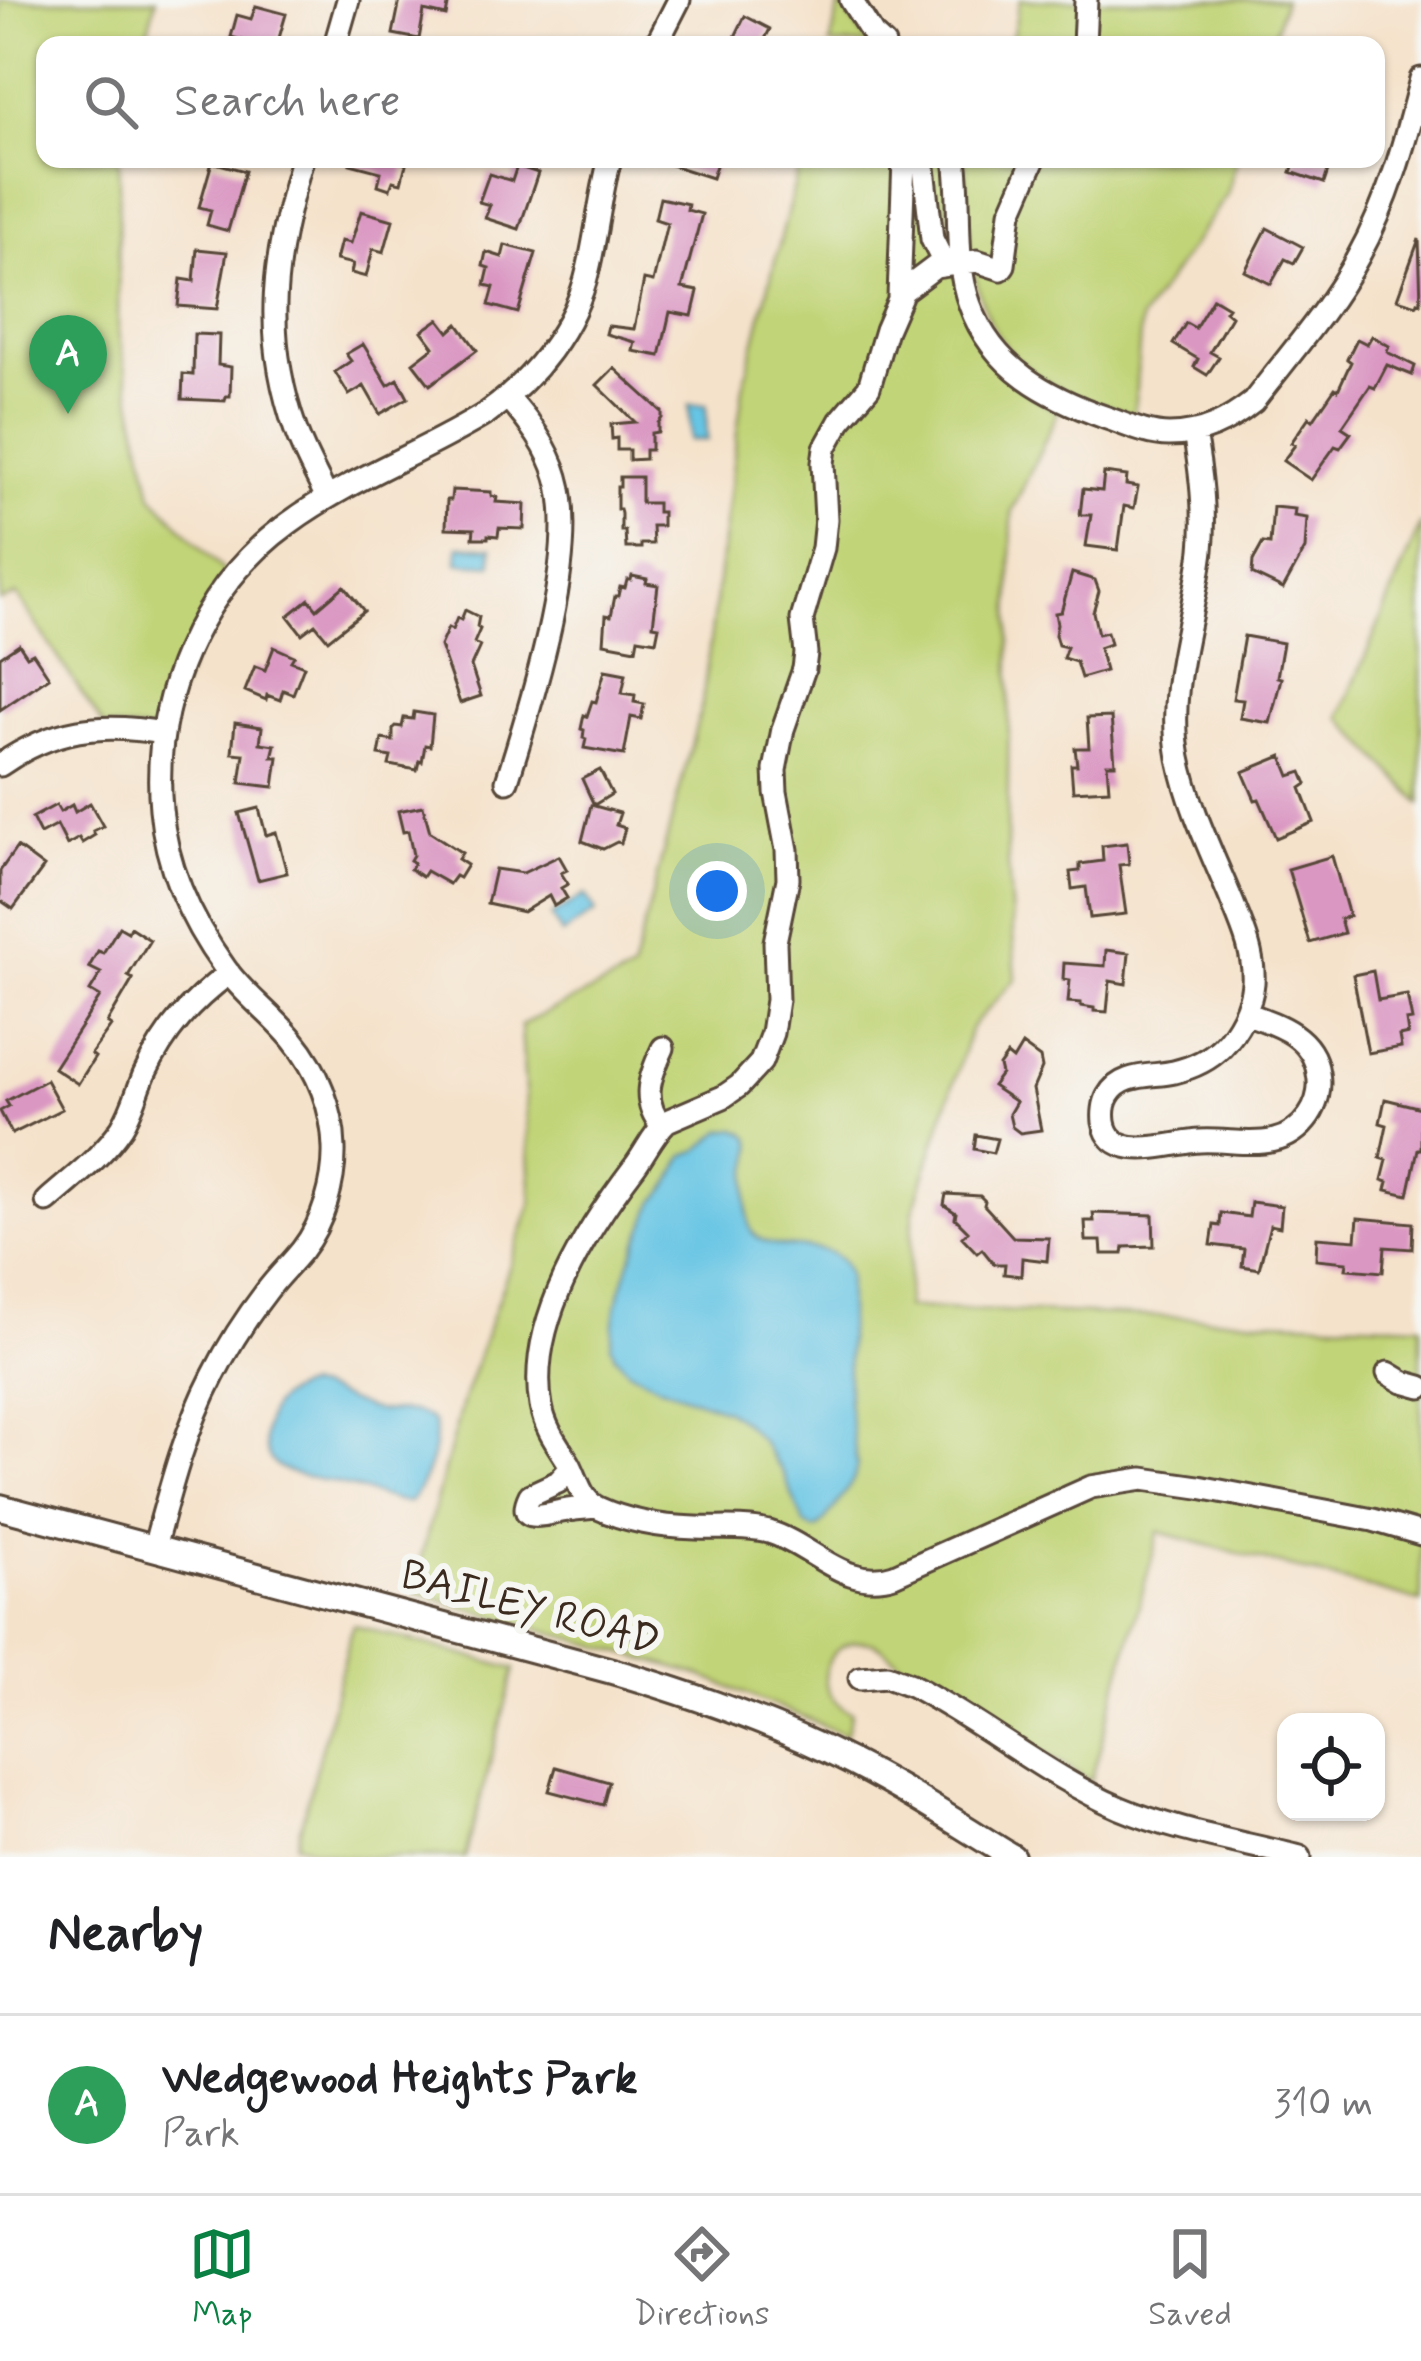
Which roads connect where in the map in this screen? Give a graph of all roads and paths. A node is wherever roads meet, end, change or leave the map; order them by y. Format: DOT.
graph roads {
  1 [pos="348,0"];
  2 [pos="679,0"];
  3 [pos="851,0"];
  4 [pos="1086,0"];
  5 [pos="338,36"];
  6 [pos="661,36"];
  7 [pos="875,36"];
  8 [pos="1084,36"];
  9 [pos="1421,79"];
  10 [pos="300,168"];
  11 [pos="608,168"];
  12 [pos="904,168"];
  13 [pos="924,168"];
  14 [pos="955,168"];
  15 [pos="1030,168"];
  16 [pos="954,264"];
  17 [pos="899,298"];
  18 [pos="508,398"];
  19 [pos="1194,433"];
  20 [pos="327,499"];
  21 [pos="164,733"];
  22 [pos="0,765"];
  23 [pos="508,781"];
  24 [pos="229,973"];
  25 [pos="1245,1013"];
  26 [pos="663,1048"];
  27 [pos="662,1126"];
  28 [pos="47,1201"];
  29 [pos="1388,1373"];
  30 [pos="1421,1387"];
  31 [pos="572,1468"];
  32 [pos="0,1507"];
  33 [pos="596,1507"];
  34 [pos="1421,1534"];
  35 [pos="154,1548"];
  36 [pos="860,1678"];
  37 [pos="1012,1857"];
  38 [pos="1300,1857"];
  1 -- 5 [label="street"];
  2 -- 6 [label="street"];
  3 -- 7 [label="street"];
  4 -- 8 [label="street"];
  9 -- 19 [label="street"];
  10 -- 20 [label="street"];
  11 -- 18 [label="street"];
  12 -- 17 [label="street"];
  13 -- 16 [label="street"];
  14 -- 16 [label="street"];
  15 -- 16 [label="street"];
  16 -- 17 [label="street"];
  16 -- 19 [label="street"];
  17 -- 27 [label="street"];
  18 -- 20 [label="street"];
  18 -- 23 [label="street"];
  19 -- 25 [label="street"];
  20 -- 21 [label="street"];
  21 -- 22 [label="street"];
  21 -- 24 [label="street"];
  24 -- 28 [label="street"];
  24 -- 35 [label="street"];
  25 -- 25 [label="street"];
  26 -- 27 [label="street"];
  27 -- 31 [label="street"];
  29 -- 30 [label="street"];
  31 -- 33 [label="street"];
  31 -- 33 [label="street"];
  32 -- 35 [label="main road, BAILEY ROAD"];
  33 -- 34 [label="street"];
  35 -- 37 [label="main road, BAILEY ROAD"];
  36 -- 38 [label="street"];
}
